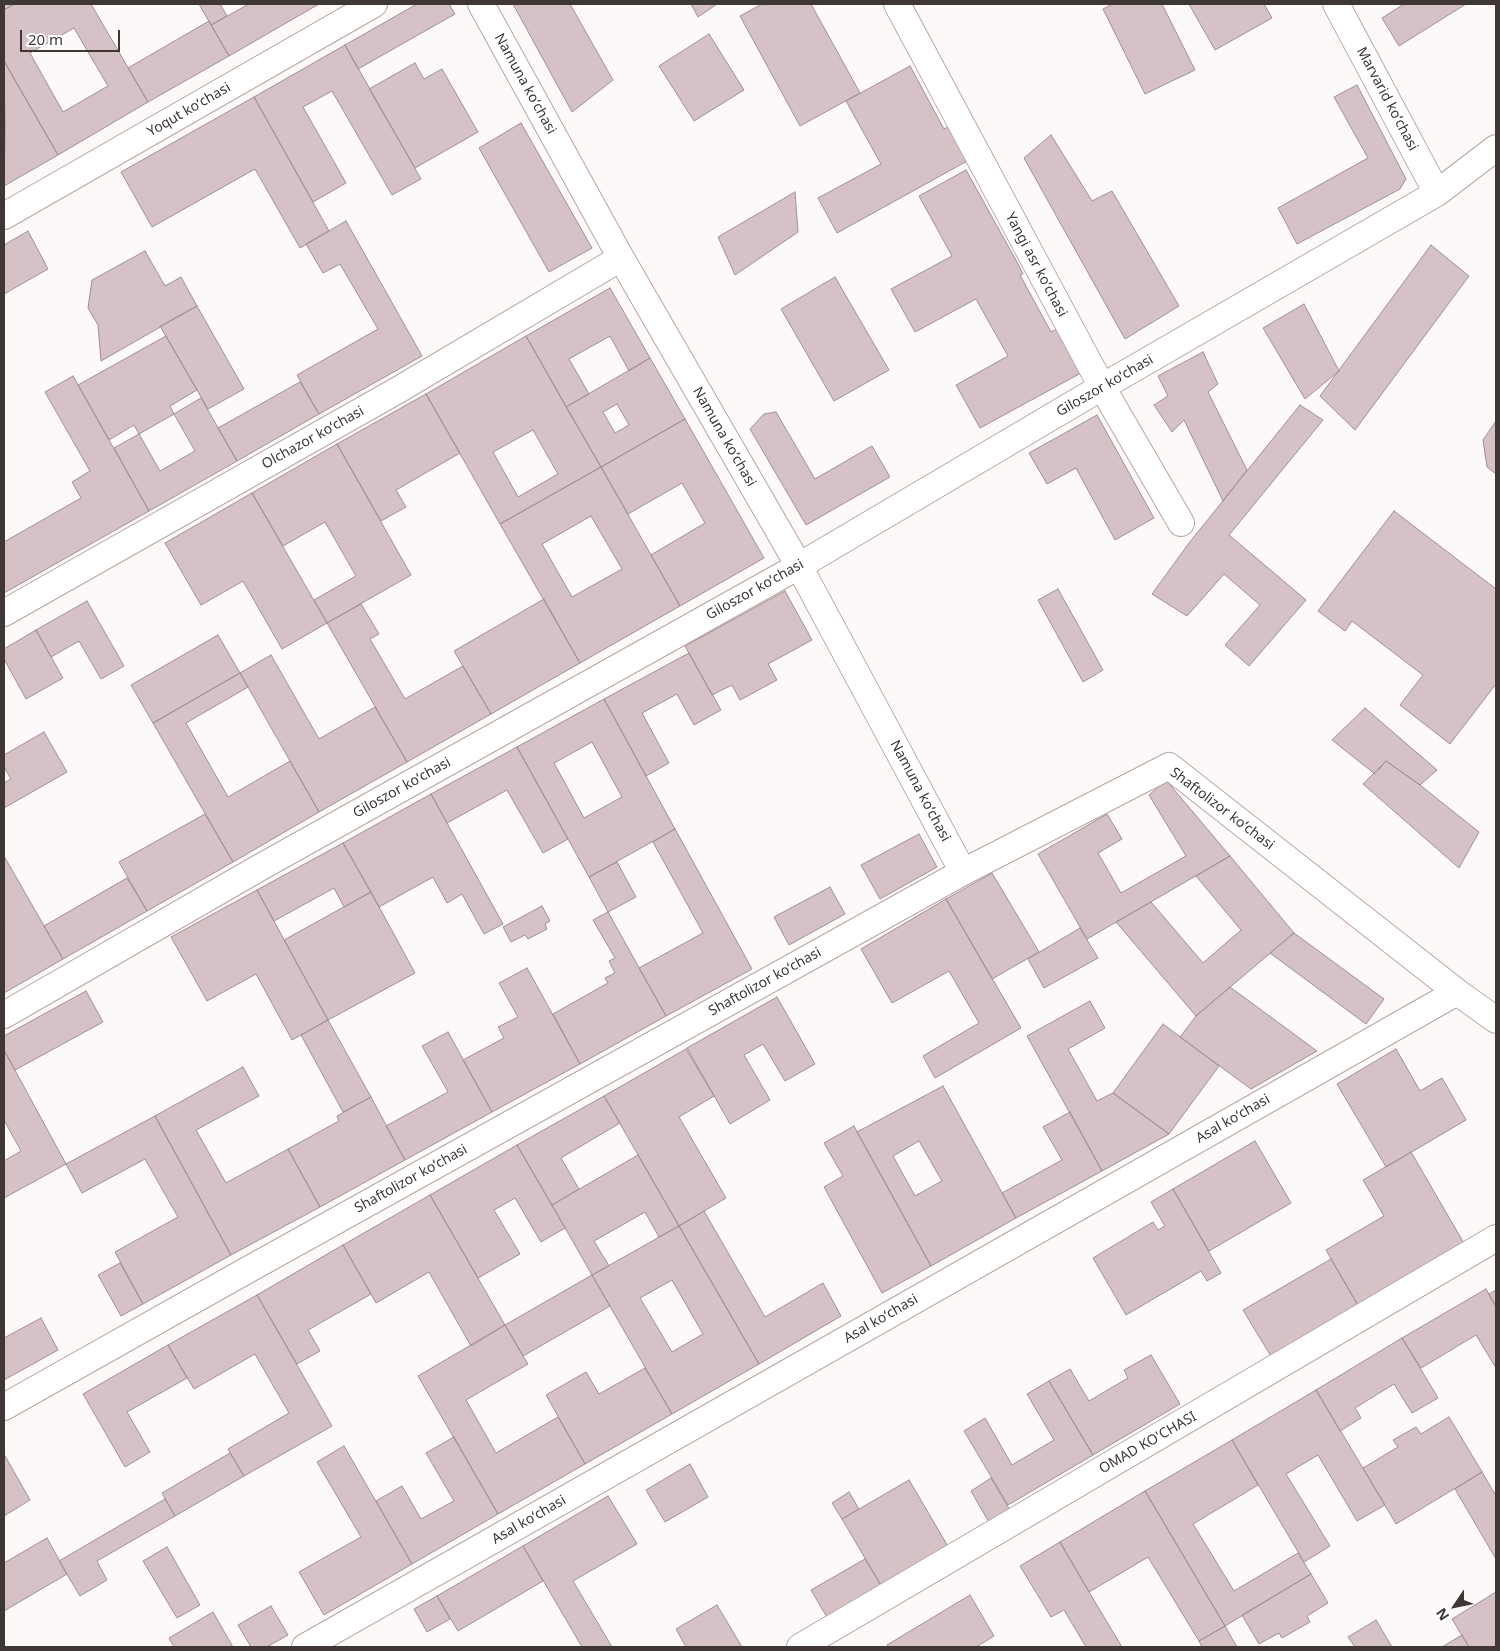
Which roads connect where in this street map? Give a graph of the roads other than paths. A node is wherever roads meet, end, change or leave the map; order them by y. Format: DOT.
graph roads {
  1 [pos="374,4"];
  2 [pos="480,4"];
  3 [pos="896,4"];
  4 [pos="1336,4"];
  5 [pos="1496,148"];
  6 [pos="1437,194"];
  7 [pos="4,216"];
  8 [pos="620,258"];
  9 [pos="1102,387"];
  10 [pos="1181,523"];
  11 [pos="799,566"];
  12 [pos="4,613"];
  13 [pos="963,872"];
  14 [pos="1457,992"];
  15 [pos="4,1015"];
  16 [pos="1496,1020"];
  17 [pos="1496,1238"];
  18 [pos="4,1407"];
  19 [pos="305,1647"];
  20 [pos="800,1647"];
  1 -- 7 [label="street, Yoqut koʻchasi"];
  2 -- 8 [label="street, Namuna koʻchasi"];
  3 -- 9 [label="street, Yangi asr koʻchasi"];
  4 -- 6 [label="street, Marvarid koʻchasi"];
  5 -- 6 [label="street, Giloszor koʻchasi"];
  6 -- 9 [label="street, Giloszor koʻchasi"];
  8 -- 11 [label="street, Namuna koʻchasi"];
  8 -- 12 [label="street, Olchazor koʻchasi"];
  9 -- 10 [label="street, Yangi asr koʻchasi"];
  9 -- 11 [label="street, Giloszor koʻchasi"];
  11 -- 13 [label="street, Namuna koʻchasi"];
  11 -- 15 [label="street, Giloszor koʻchasi"];
  13 -- 14 [label="street, Shaftolizor koʻchasi"];
  13 -- 18 [label="street, Shaftolizor koʻchasi"];
  14 -- 16 [label="street, Shaftolizor koʻchasi"];
  14 -- 19 [label="street, Asal koʻchasi"];
  17 -- 20 [label="street, OMAD KO'CHASI"];
}
